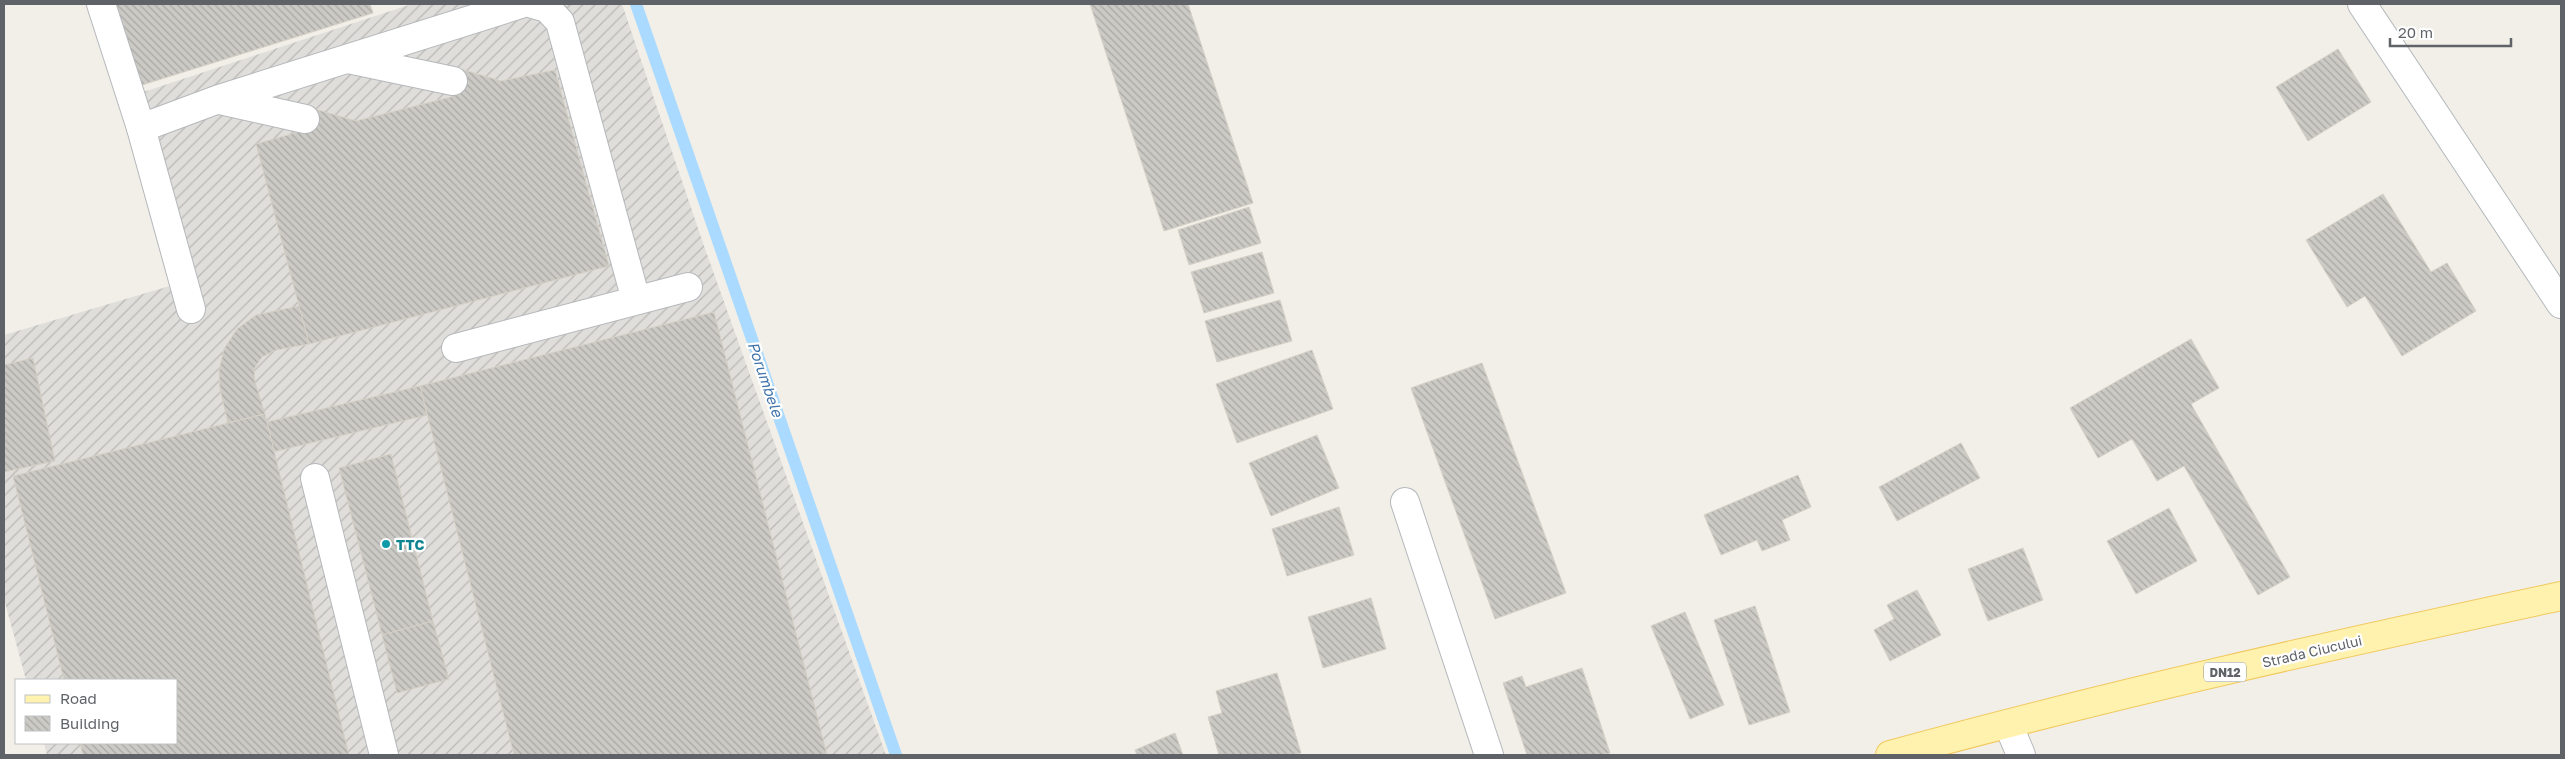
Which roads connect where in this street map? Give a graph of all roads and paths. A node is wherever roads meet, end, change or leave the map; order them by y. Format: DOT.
graph roads {
  1 [pos="102,4"];
  2 [pos="521,4"];
  3 [pos="533,4"];
  4 [pos="2362,4"];
  5 [pos="346,59"];
  6 [pos="453,81"];
  7 [pos="219,99"];
  8 [pos="305,119"];
  9 [pos="141,128"];
  10 [pos="688,287"];
  11 [pos="636,300"];
  12 [pos="2561,304"];
  13 [pos="191,309"];
  14 [pos="456,348"];
  15 [pos="315,478"];
  16 [pos="1405,502"];
  17 [pos="2561,596"];
  18 [pos="2008,724"];
  19 [pos="384,755"];
  20 [pos="1489,755"];
  21 [pos="1890,755"];
  22 [pos="2021,755"];
  1 -- 9 [label="street"];
  2 -- 5 [label="street"];
  3 -- 11 [label="street"];
  4 -- 12 [label="street"];
  5 -- 6 [label="street"];
  5 -- 7 [label="street"];
  7 -- 8 [label="street"];
  7 -- 9 [label="street"];
  9 -- 13 [label="street"];
  10 -- 11 [label="street"];
  11 -- 14 [label="street"];
  15 -- 19 [label="street"];
  16 -- 20 [label="street"];
  17 -- 18 [label="main road, Strada Ciucului / DN12"];
  18 -- 21 [label="main road, Strada Ciucului / DN12"];
  18 -- 22 [label="street"];
}
